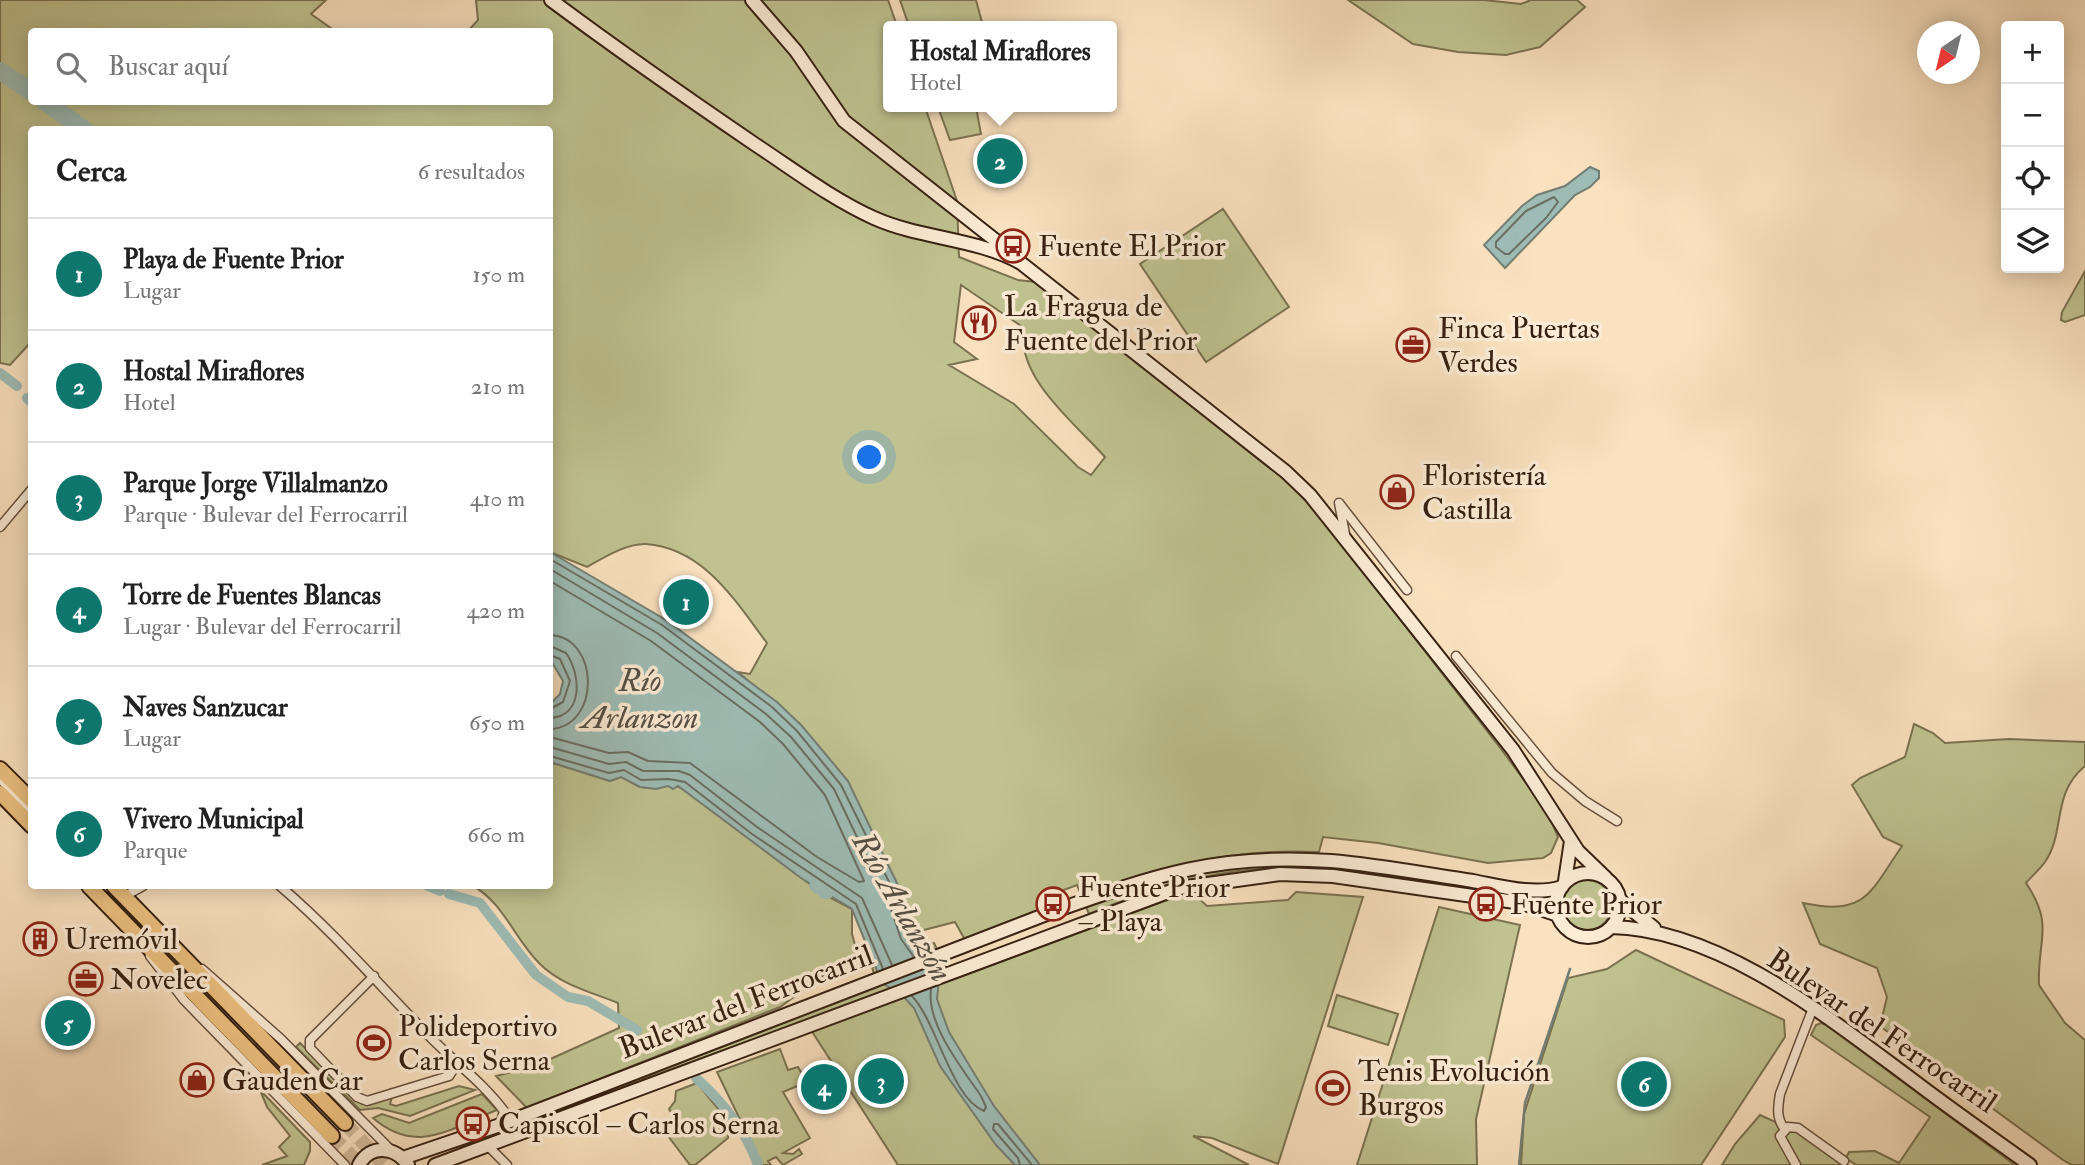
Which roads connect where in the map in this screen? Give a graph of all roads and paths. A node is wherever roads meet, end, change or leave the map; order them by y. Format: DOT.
graph roads {
  1 [pos="551,0"];
  2 [pos="752,0"];
  3 [pos="965,216"];
  4 [pos="980,227"];
  5 [pos="971,245"];
  6 [pos="1021,263"];
  7 [pos="28,494"];
  8 [pos="0,527"];
  9 [pos="1347,542"];
  10 [pos="1408,590"];
  11 [pos="1456,656"];
  12 [pos="0,769"];
  13 [pos="7,781"];
  14 [pos="1,794"];
  15 [pos="28,798"];
  16 [pos="28,806"];
  17 [pos="1617,821"];
  18 [pos="28,822"];
  19 [pos="1572,841"];
  20 [pos="1606,878"];
  21 [pos="1563,884"];
  22 [pos="92,889"];
  23 [pos="283,889"];
  24 [pos="120,891"];
  25 [pos="1620,900"];
  26 [pos="1558,915"];
  27 [pos="1611,927"];
  28 [pos="1661,932"];
  29 [pos="137,935"];
  30 [pos="183,955"];
  31 [pos="374,976"];
  32 [pos="1813,1008"];
  33 [pos="458,1062"];
  34 [pos="345,1123"];
  35 [pos="500,1125"];
  36 [pos="1784,1128"];
  37 [pos="332,1136"];
  38 [pos="487,1145"];
  39 [pos="391,1150"];
  40 [pos="405,1161"];
  41 [pos="1844,1161"];
  42 [pos="345,1165"];
  43 [pos="359,1165"];
  44 [pos="435,1165"];
  45 [pos="506,1165"];
  46 [pos="1796,1165"];
  47 [pos="2030,1165"];
  1 -- 5 [label="main road"];
  2 -- 3 [label="main road"];
  3 -- 4 [label="main road"];
  3 -- 5 [label="main road"];
  4 -- 5 [label="main road"];
  4 -- 6 [label="main road"];
  5 -- 6 [label="main road"];
  6 -- 9 [label="main road"];
  7 -- 8 [label="street"];
  9 -- 10 [label="street"];
  9 -- 19 [label="main road"];
  11 -- 17 [label="street"];
  12 -- 13 [label="highway"];
  13 -- 15 [label="highway"];
  13 -- 16 [label="street"];
  14 -- 18 [label="highway"];
  19 -- 20 [label="main road"];
  19 -- 21 [label="main road"];
  20 -- 21 [label="main road"];
  20 -- 25 [label="main road"];
  21 -- 26 [label="main road"];
  21 -- 35 [label="main road, Bulevar del Ferrocarril"];
  22 -- 29 [label="highway"];
  23 -- 31 [label="street"];
  24 -- 30 [label="highway"];
  25 -- 27 [label="main road"];
  25 -- 28 [label="main road, Bulevar del Ferrocarril"];
  26 -- 27 [label="main road"];
  26 -- 38 [label="main road, Bulevar del Ferrocarril"];
  27 -- 28 [label="main road, Bulevar del Ferrocarril"];
  28 -- 32 [label="main road, Bulevar del Ferrocarril"];
  29 -- 37 [label="highway"];
  29 -- 42 [label="street"];
  30 -- 34 [label="highway"];
  30 -- 39 [label="street"];
  31 -- 33 [label="street"];
  31 -- 33 [label="street"];
  32 -- 36 [label="street"];
  32 -- 47 [label="main road, Bulevar del Ferrocarril"];
  33 -- 35 [label="street"];
  35 -- 40 [label="main road, Bulevar del Ferrocarril"];
  36 -- 41 [label="street"];
  36 -- 46 [label="street"];
  38 -- 44 [label="main road, Bulevar del Ferrocarril"];
  38 -- 45 [label="street"];
  39 -- 40 [label="main road"];
  39 -- 43 [label="main road"];
}
